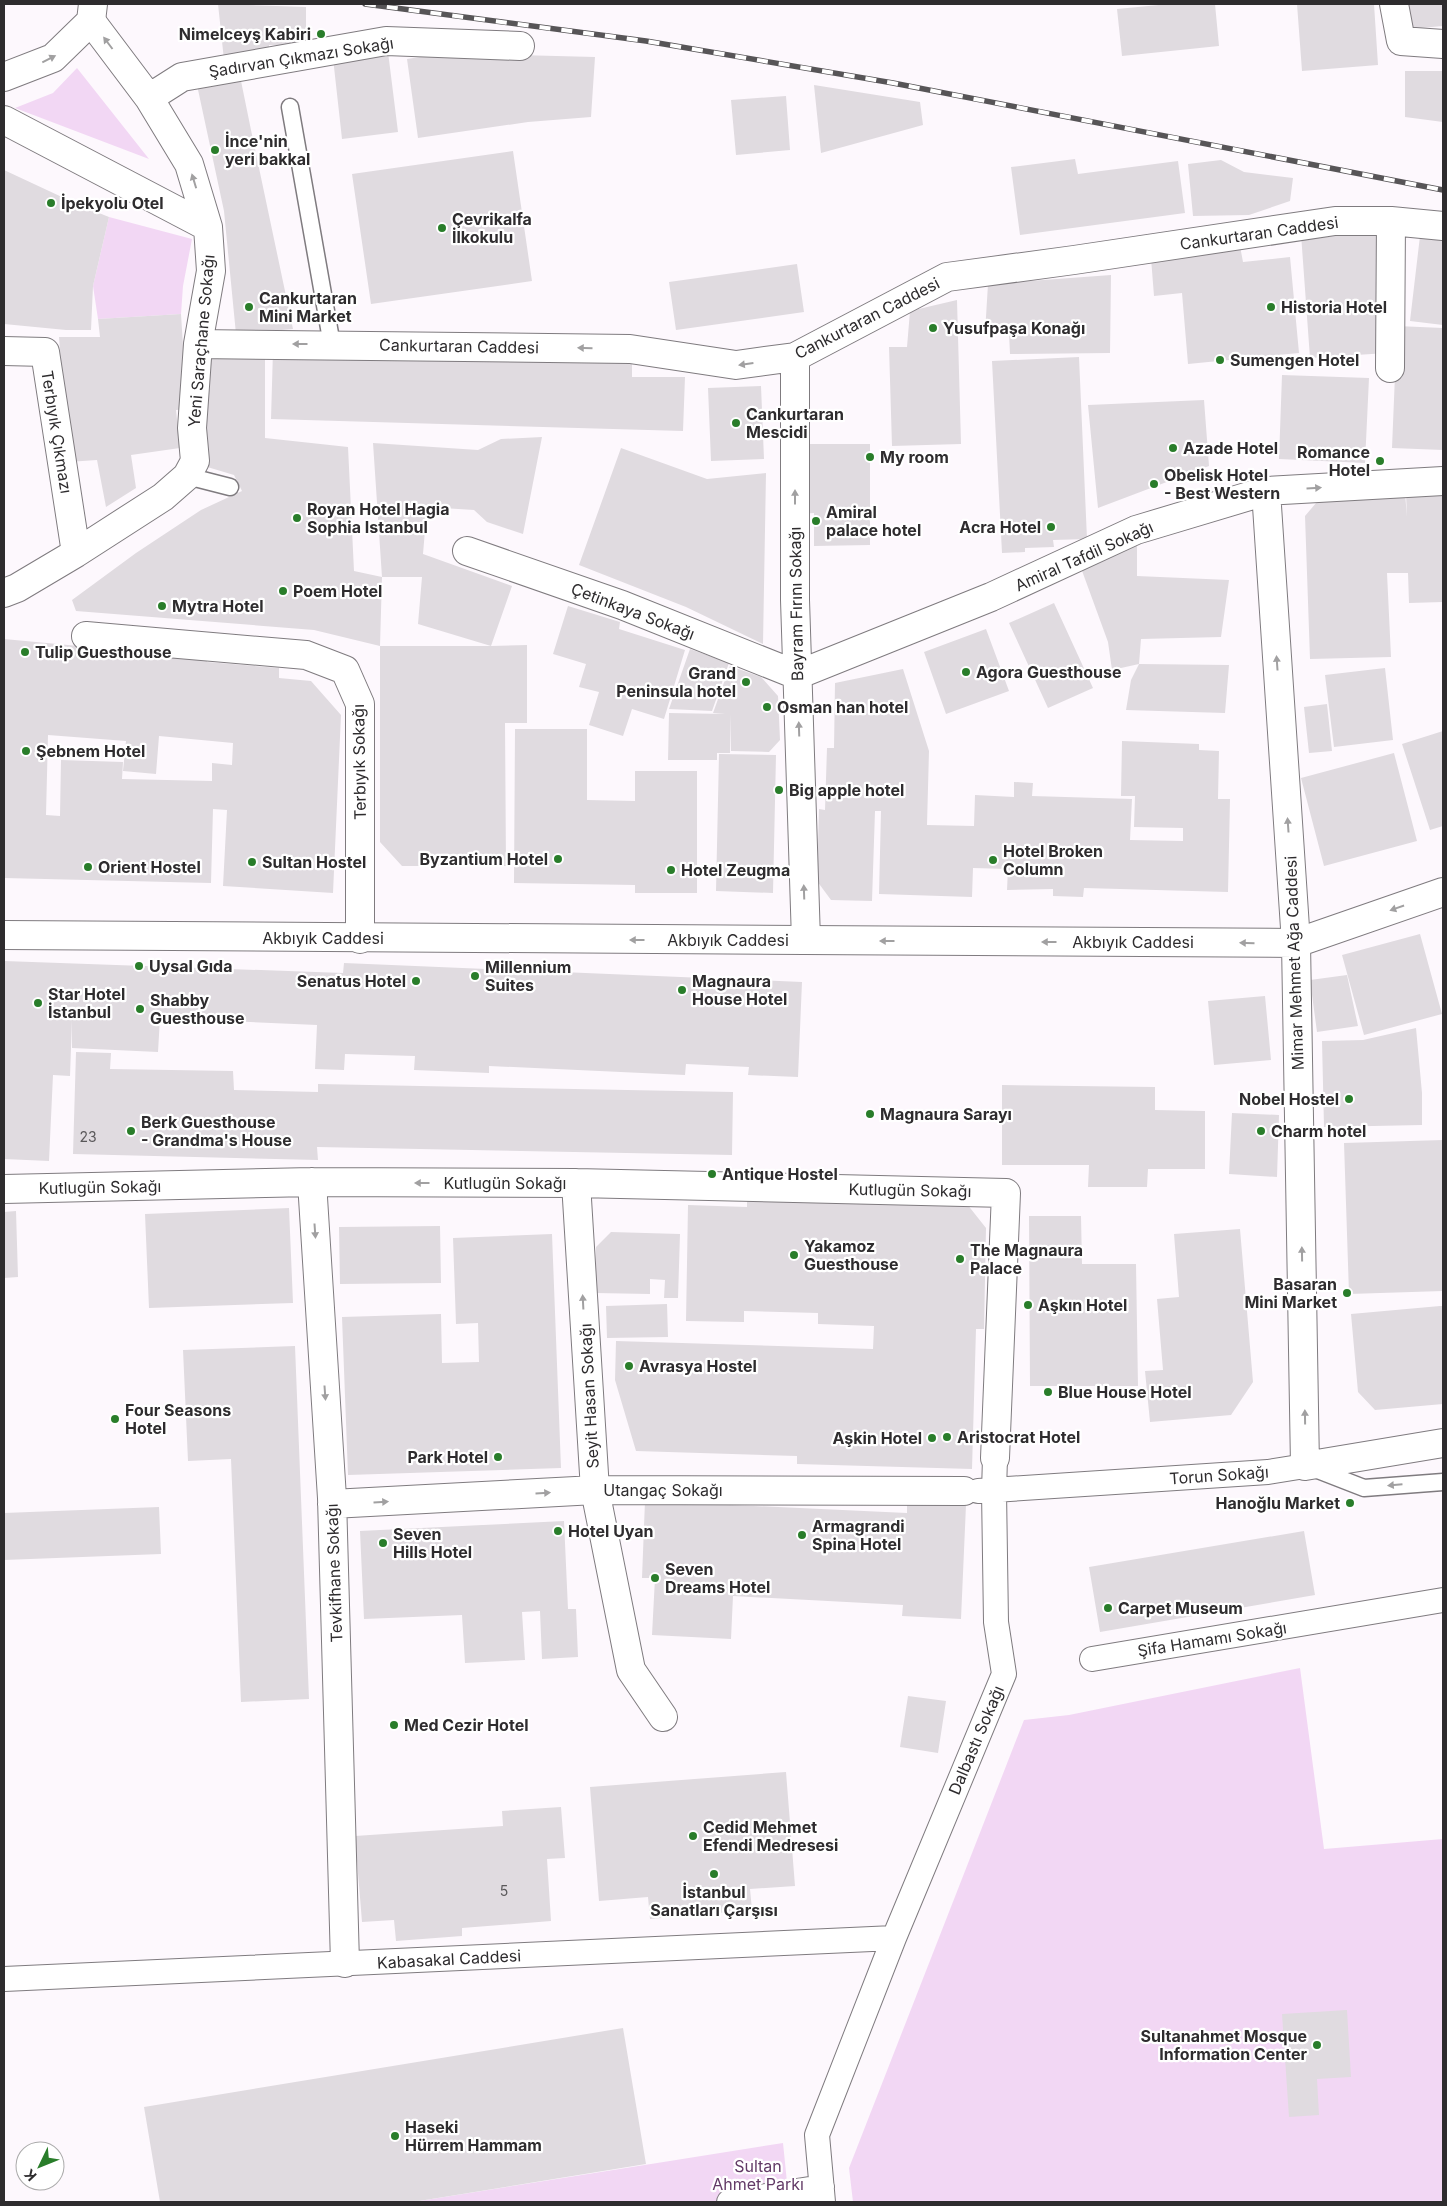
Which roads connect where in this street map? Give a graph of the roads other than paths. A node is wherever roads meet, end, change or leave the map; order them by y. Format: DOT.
graph roads {
  1 [pos="1394,4"];
  2 [pos="92,13"];
  3 [pos="1443,44"];
  4 [pos="520,46"];
  5 [pos="4,77"];
  6 [pos="149,98"];
  7 [pos="290,107"];
  8 [pos="4,120"];
  9 [pos="1391,221"];
  10 [pos="1443,226"];
  11 [pos="208,227"];
  12 [pos="198,344"];
  13 [pos="332,345"];
  14 [pos="4,351"];
  15 [pos="794,357"];
  16 [pos="1390,368"];
  17 [pos="187,476"];
  18 [pos="1443,480"];
  19 [pos="230,487"];
  20 [pos="1266,491"];
  21 [pos="467,551"];
  22 [pos="76,553"];
  23 [pos="4,593"];
  24 [pos="86,636"];
  25 [pos="797,675"];
  26 [pos="1443,892"];
  27 [pos="4,935"];
  28 [pos="360,939"];
  29 [pos="806,940"];
  30 [pos="1296,943"];
  31 [pos="312,1182"];
  32 [pos="576,1183"];
  33 [pos="4,1189"];
  34 [pos="1006,1192"];
  35 [pos="1443,1443"];
  36 [pos="995,1458"];
  37 [pos="1306,1466"];
  38 [pos="1443,1482"];
  39 [pos="595,1490"];
  40 [pos="964,1491"];
  41 [pos="994,1491"];
  42 [pos="332,1504"];
  43 [pos="1443,1600"];
  44 [pos="1092,1659"];
  45 [pos="663,1717"];
  46 [pos="894,1938"];
  47 [pos="345,1964"];
  48 [pos="4,1979"];
  49 [pos="823,2195"];
  50 [pos="729,2202"];
  1 -- 3 [label="street"];
  5 -- 2 [label="street, one-way"];
  6 -- 2 [label="street, Yeni Saraçhane Sokağı, one-way"];
  4 -- 6 [label="street, Şadırvan Çıkmazı Sokağı"];
  11 -- 6 [label="street, Yeni Saraçhane Sokağı, one-way"];
  7 -- 13 [label="lane"];
  8 -- 11 [label="street"];
  9 -- 10 [label="street, Cankurtaran Caddesi"];
  9 -- 15 [label="street, Cankurtaran Caddesi"];
  9 -- 16 [label="street"];
  11 -- 12 [label="street, Yeni Saraçhane Sokağı"];
  13 -- 12 [label="street, Cankurtaran Caddesi, one-way"];
  12 -- 17 [label="street, Yeni Saraçhane Sokağı"];
  15 -- 13 [label="street, Cankurtaran Caddesi, one-way"];
  14 -- 22 [label="street, Terbıyık Çıkmazı"];
  25 -- 15 [label="street, Bayram Fırını Sokağı, one-way"];
  17 -- 19 [label="lane"];
  17 -- 22 [label="street"];
  20 -- 18 [label="street, Amiral Tafdil Sokağı, one-way"];
  20 -- 25 [label="street, Amiral Tafdil Sokağı"];
  30 -- 20 [label="street, Mimar Mehmet Ağa Caddesi, one-way"];
  21 -- 25 [label="street, Çetinkaya Sokağı"];
  22 -- 23 [label="street"];
  24 -- 28 [label="street, Terbıyık Sokağı"];
  29 -- 25 [label="street, Bayram Fırını Sokağı, one-way"];
  26 -- 30 [label="street, Akbıyık Caddesi, one-way"];
  27 -- 28 [label="street, Akbıyık Caddesi"];
  29 -- 28 [label="street, Akbıyık Caddesi, one-way"];
  30 -- 29 [label="street, Akbıyık Caddesi, one-way"];
  37 -- 30 [label="street, Mimar Mehmet Ağa Caddesi, one-way"];
  32 -- 31 [label="street, Kutlugün Sokağı, one-way"];
  31 -- 33 [label="street, Kutlugün Sokağı"];
  31 -- 42 [label="street, Tevkifhane Sokağı, one-way"];
  32 -- 34 [label="street, Kutlugün Sokağı"];
  39 -- 32 [label="street, Seyit Hasan Sokağı, one-way"];
  34 -- 36 [label="street, Dalbastı Sokağı"];
  35 -- 37 [label="street, Torun Sokağı"];
  36 -- 41 [label="street, Dalbastı Sokağı"];
  38 -- 37 [label="lane, one-way"];
  37 -- 41 [label="street, Torun Sokağı"];
  39 -- 40 [label="street, Utangaç Sokağı"];
  42 -- 39 [label="street, Utangaç Sokağı, one-way"];
  39 -- 45 [label="street, Seyit Hasan Sokağı"];
  40 -- 41 [label="street, Utangaç Sokağı"];
  41 -- 46 [label="street, Dalbastı Sokağı"];
  42 -- 47 [label="street, Tevkifhane Sokağı"];
  43 -- 44 [label="street, Şifa Hamamı Sokağı"];
  46 -- 47 [label="street, Kabasakal Caddesi"];
  46 -- 49 [label="street, Dalbastı Sokağı"];
  47 -- 48 [label="street, Kabasakal Caddesi"];
  49 -- 50 [label="street"];
}
